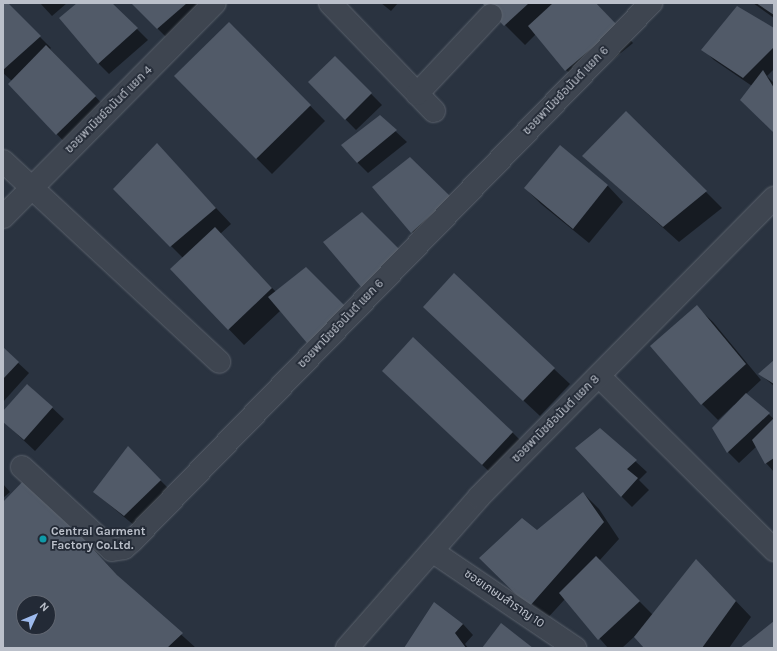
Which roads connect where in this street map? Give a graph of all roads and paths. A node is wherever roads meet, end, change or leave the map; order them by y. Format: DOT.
graph roads {
  1 [pos="215,3"];
  2 [pos="330,3"];
  3 [pos="651,3"];
  4 [pos="492,15"];
  5 [pos="417,94"];
  6 [pos="434,111"];
  7 [pos="3,161"];
  8 [pos="32,187"];
  9 [pos="774,198"];
  10 [pos="3,216"];
  11 [pos="219,362"];
  12 [pos="599,376"];
  13 [pos="22,467"];
  14 [pos="774,550"];
  15 [pos="432,551"];
  16 [pos="347,648"];
  17 [pos="575,648"];
  1 -- 8 [label="street, ซอยพานิชย์อนันต์ แยก 4"];
  2 -- 5 [label="street"];
  3 -- 13 [label="street, ซอยพานิชย์อนันต์ แยก 6"];
  4 -- 5 [label="street"];
  5 -- 6 [label="street"];
  7 -- 8 [label="street"];
  8 -- 10 [label="street, ซอยพานิชย์อนันต์ แยก 4"];
  8 -- 11 [label="street"];
  9 -- 12 [label="street, ซอยพานิชย์อนันต์ แยก 8"];
  12 -- 14 [label="street"];
  12 -- 15 [label="street, ซอยพานิชย์อนันต์ แยก 8"];
  15 -- 16 [label="street, ซอยพานิชย์อนันต์ แยก 8"];
  15 -- 17 [label="street, ซอยเกษมสำราญ 10"];
}
